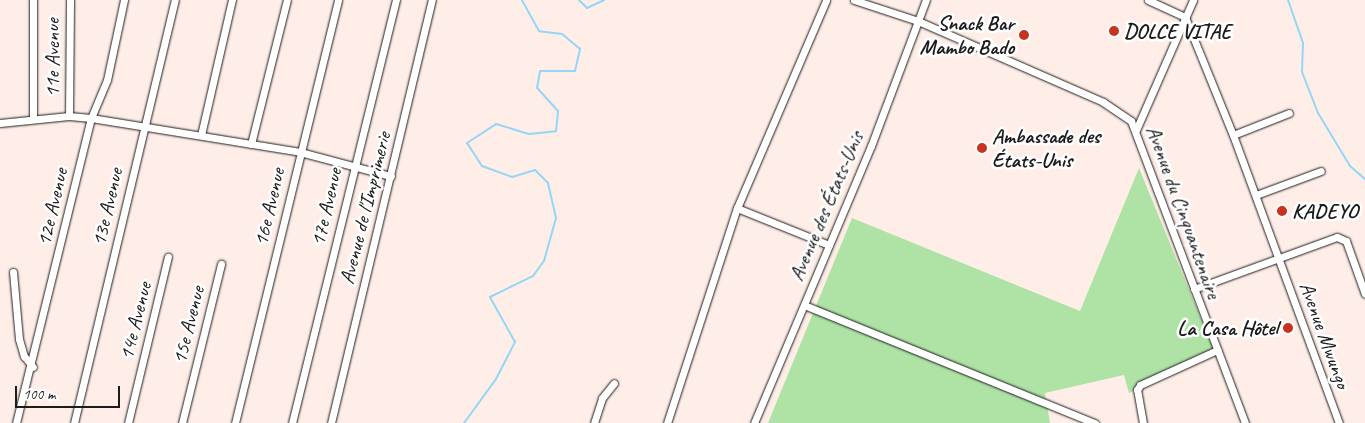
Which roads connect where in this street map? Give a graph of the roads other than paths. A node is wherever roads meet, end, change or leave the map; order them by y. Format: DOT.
graph roads {
  1 [pos="33,0"];
  2 [pos="70,0"];
  3 [pos="124,0"];
  4 [pos="175,0"];
  5 [pos="232,0"];
  6 [pos="287,0"];
  7 [pos="338,0"];
  8 [pos="396,0"];
  9 [pos="432,0"];
  10 [pos="826,0"];
  11 [pos="854,0"];
  12 [pos="926,0"];
  13 [pos="1148,0"];
  14 [pos="1193,0"];
  15 [pos="1186,16"];
  16 [pos="918,21"];
  17 [pos="1289,113"];
  18 [pos="69,116"];
  19 [pos="33,118"];
  20 [pos="91,118"];
  21 [pos="0,123"];
  22 [pos="144,126"];
  23 [pos="1136,130"];
  24 [pos="201,135"];
  25 [pos="1234,135"];
  26 [pos="251,144"];
  27 [pos="300,152"];
  28 [pos="354,165"];
  29 [pos="1321,171"];
  30 [pos="391,176"];
  31 [pos="1256,195"];
  32 [pos="737,208"];
  33 [pos="830,245"];
  34 [pos="168,257"];
  35 [pos="1278,258"];
  36 [pos="221,264"];
  37 [pos="13,272"];
  38 [pos="1194,289"];
  39 [pos="1365,294"];
  40 [pos="804,305"];
  41 [pos="1217,350"];
  42 [pos="32,367"];
  43 [pos="614,383"];
  44 [pos="16,423"];
  45 [pos="74,423"];
  46 [pos="128,423"];
  47 [pos="182,423"];
  48 [pos="235,423"];
  49 [pos="292,423"];
  50 [pos="331,423"];
  51 [pos="594,423"];
  52 [pos="667,423"];
  53 [pos="754,423"];
  54 [pos="1095,423"];
  55 [pos="1143,423"];
  56 [pos="1245,423"];
  57 [pos="1339,423"];
  1 -- 19 [label="street"];
  2 -- 18 [label="street, 11e Avenue"];
  3 -- 20 [label="street, 12e Avenue"];
  4 -- 22 [label="street, 13e Avenue"];
  5 -- 24 [label="street"];
  6 -- 26 [label="street"];
  7 -- 27 [label="street, 16e Avenue"];
  8 -- 28 [label="street, 17e Avenue"];
  9 -- 30 [label="street, Avenue de l'Imprimerie"];
  10 -- 32 [label="street"];
  11 -- 16 [label="street, Avenue du Cinquantenaire"];
  12 -- 16 [label="street, Avenue des États-Unis"];
  13 -- 15 [label="street"];
  14 -- 15 [label="street"];
  15 -- 23 [label="street"];
  15 -- 25 [label="street, Avenue Mwungo"];
  16 -- 23 [label="street, Avenue du Cinquantenaire"];
  16 -- 33 [label="street, Avenue des États-Unis"];
  17 -- 25 [label="street"];
  18 -- 19 [label="street"];
  18 -- 20 [label="street"];
  19 -- 21 [label="street"];
  20 -- 22 [label="street"];
  20 -- 42 [label="street, 12e Avenue"];
  22 -- 24 [label="street"];
  22 -- 45 [label="street, 13e Avenue"];
  23 -- 38 [label="street, Avenue du Cinquantenaire"];
  24 -- 26 [label="street"];
  25 -- 31 [label="street, Avenue Mwungo"];
  26 -- 27 [label="street"];
  27 -- 28 [label="street"];
  27 -- 48 [label="street, 16e Avenue"];
  28 -- 30 [label="street"];
  28 -- 49 [label="street, 17e Avenue"];
  29 -- 31 [label="street"];
  30 -- 50 [label="street, Avenue de l'Imprimerie"];
  31 -- 35 [label="street, Avenue Mwungo"];
  32 -- 33 [label="street"];
  32 -- 52 [label="street"];
  33 -- 40 [label="street, Avenue des États-Unis"];
  34 -- 46 [label="street, 14e Avenue"];
  35 -- 38 [label="street"];
  35 -- 39 [label="street"];
  35 -- 57 [label="street, Avenue Mwungo"];
  36 -- 47 [label="street, 15e Avenue"];
  37 -- 42 [label="street"];
  38 -- 41 [label="street, Avenue du Cinquantenaire"];
  40 -- 53 [label="street, Avenue des États-Unis"];
  40 -- 54 [label="street"];
  41 -- 55 [label="street"];
  41 -- 56 [label="street, Avenue du Cinquantenaire"];
  42 -- 44 [label="street, 12e Avenue"];
  43 -- 51 [label="street"];
}
